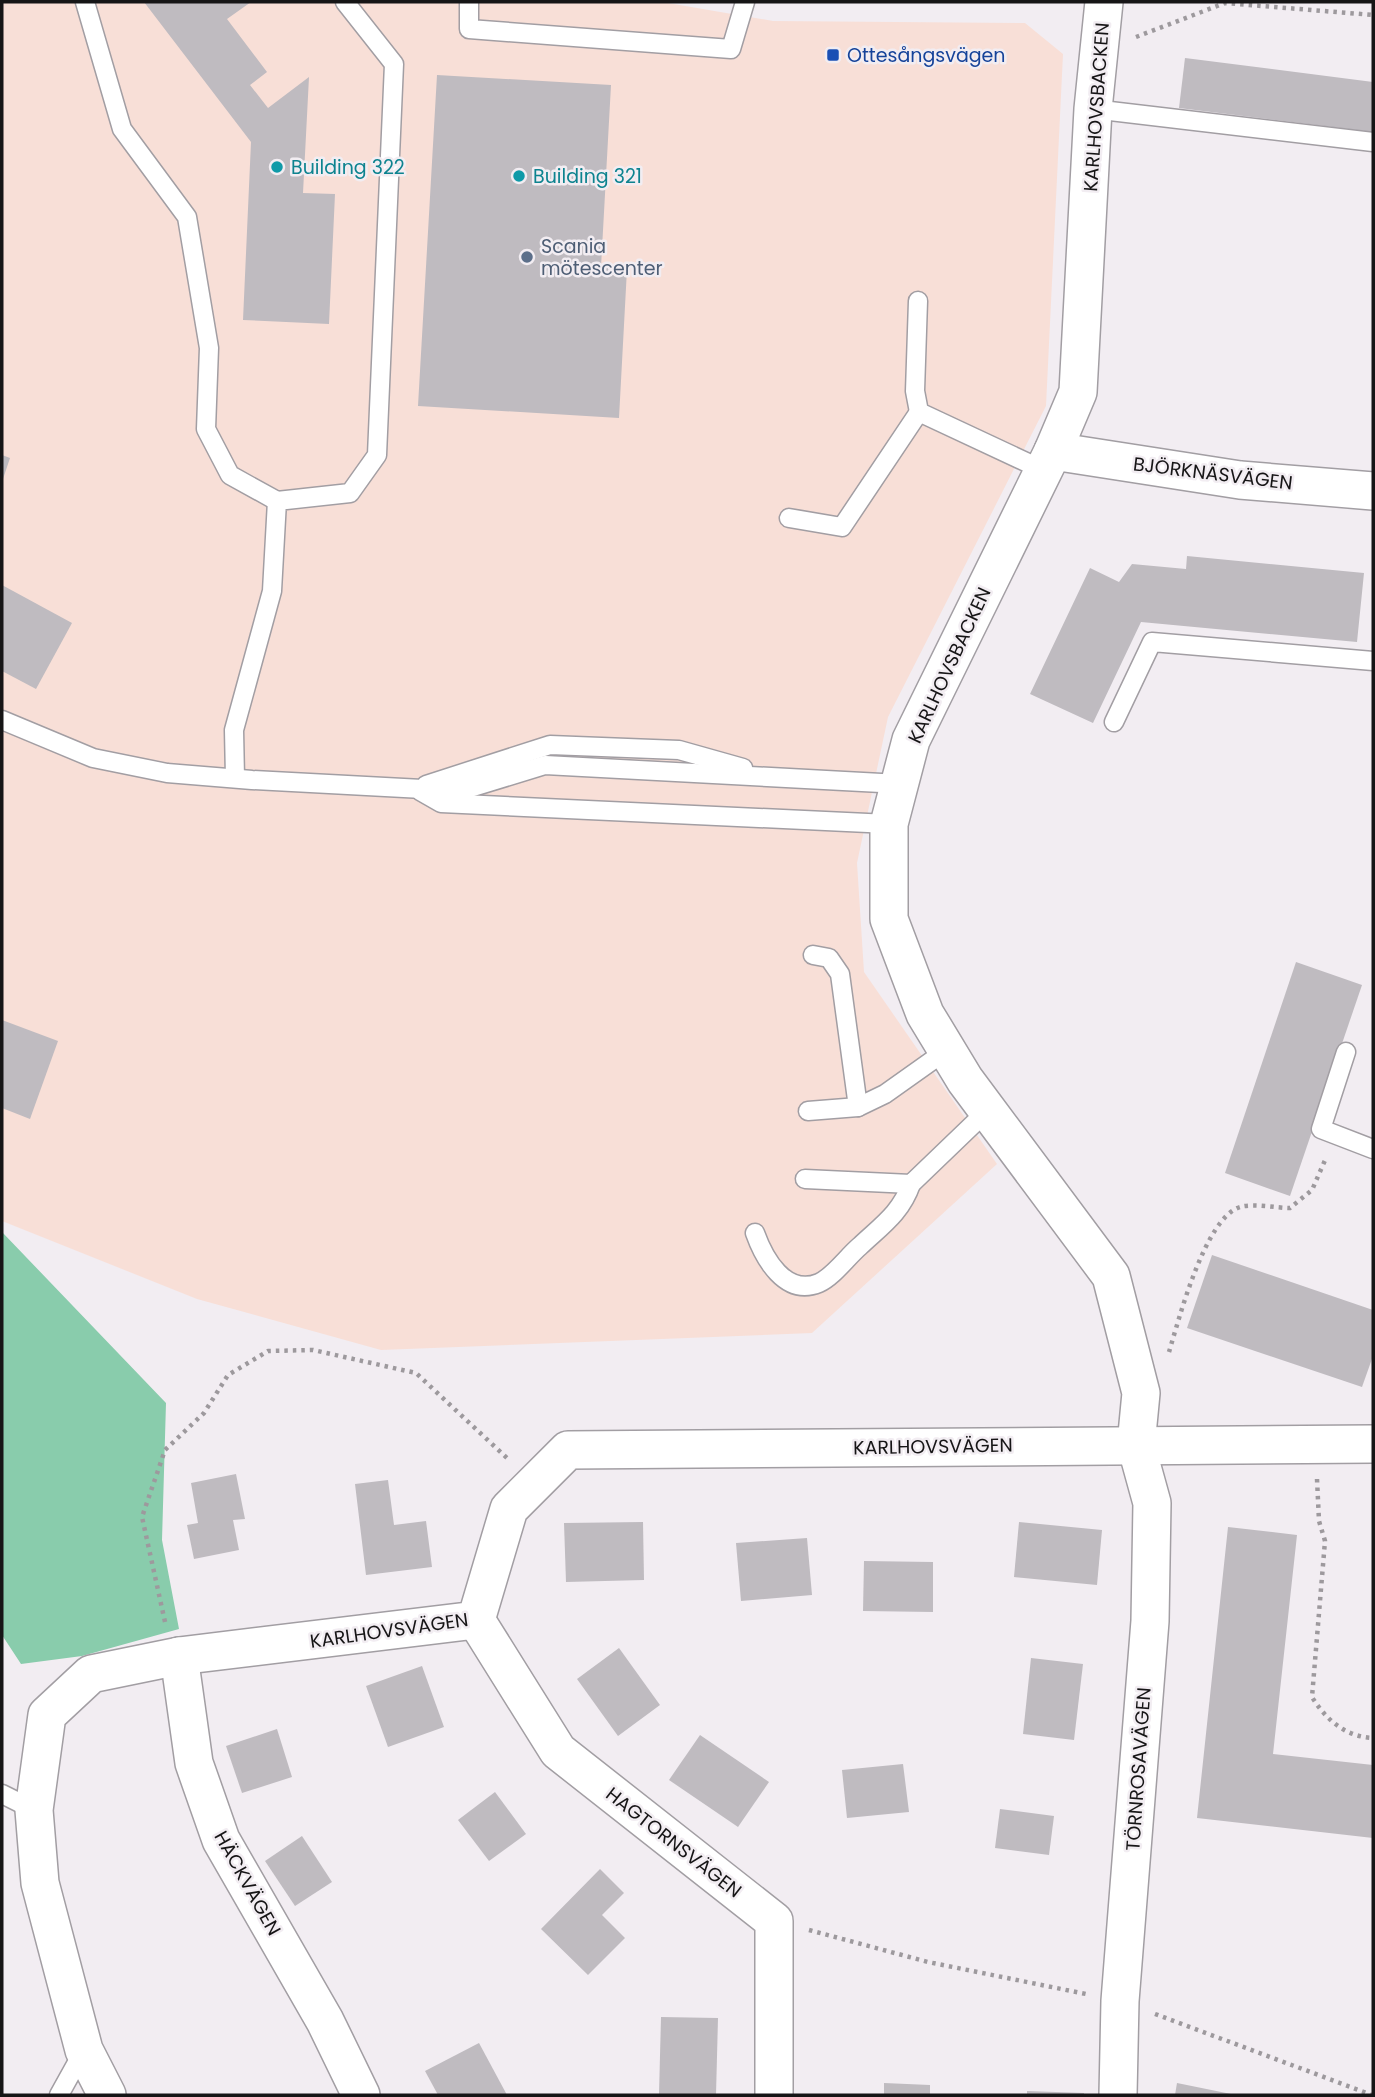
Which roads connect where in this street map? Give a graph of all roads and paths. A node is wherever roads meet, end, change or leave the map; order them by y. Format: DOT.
graph roads {
  1 [pos="85,2"];
  2 [pos="345,2"];
  3 [pos="469,2"];
  4 [pos="745,2"];
  5 [pos="1104,2"];
  6 [pos="1226,2"];
  7 [pos="1373,15"];
  8 [pos="1100,51"];
  9 [pos="1093,109"];
  10 [pos="1373,142"];
  11 [pos="918,301"];
  12 [pos="919,412"];
  13 [pos="1048,461"];
  14 [pos="1373,491"];
  15 [pos="277,501"];
  16 [pos="789,518"];
  17 [pos="1373,661"];
  18 [pos="2,720"];
  19 [pos="1114,722"];
  20 [pos="235,778"];
  21 [pos="900,784"];
  22 [pos="416,788"];
  23 [pos="889,824"];
  24 [pos="813,955"];
  25 [pos="947,1050"];
  26 [pos="1346,1052"];
  27 [pos="858,1107"];
  28 [pos="988,1110"];
  29 [pos="808,1111"];
  30 [pos="1337,1135"];
  31 [pos="1373,1149"];
  32 [pos="805,1179"];
  33 [pos="912,1184"];
  34 [pos="755,1233"];
  35 [pos="1141,1393"];
  36 [pos="1316,1442"];
  37 [pos="1136,1444"];
  38 [pos="1373,1444"];
  39 [pos="534,1483"];
  40 [pos="476,1620"];
  41 [pos="179,1656"];
  42 [pos="1373,1738"];
  43 [pos="2,1794"];
  44 [pos="34,1810"];
  45 [pos="774,1921"];
  46 [pos="1120,2001"];
  47 [pos="84,2050"];
  48 [pos="59,2095"];
  49 [pos="107,2095"];
  50 [pos="361,2095"];
  51 [pos="774,2095"];
  52 [pos="1118,2095"];
  53 [pos="1372,2095"];
  1 -- 15 [label="lane"];
  2 -- 15 [label="lane"];
  3 -- 4 [label="lane"];
  5 -- 8 [label="street, KARLHOVSBACKEN"];
  6 -- 7 [label="path"];
  6 -- 8 [label="path"];
  8 -- 9 [label="street, KARLHOVSBACKEN"];
  9 -- 10 [label="lane"];
  9 -- 13 [label="street, KARLHOVSBACKEN"];
  11 -- 12 [label="lane"];
  12 -- 13 [label="lane"];
  12 -- 16 [label="lane"];
  13 -- 14 [label="street, BJÖRKNÄSVÄGEN"];
  13 -- 21 [label="street, KARLHOVSBACKEN"];
  15 -- 20 [label="lane"];
  17 -- 19 [label="lane"];
  18 -- 20 [label="lane"];
  20 -- 22 [label="lane"];
  21 -- 22 [label="lane"];
  21 -- 23 [label="street, KARLHOVSBACKEN"];
  22 -- 23 [label="lane"];
  23 -- 25 [label="street, KARLHOVSBACKEN"];
  24 -- 27 [label="lane"];
  25 -- 27 [label="lane"];
  25 -- 28 [label="street, KARLHOVSBACKEN"];
  26 -- 30 [label="lane"];
  27 -- 29 [label="lane"];
  28 -- 33 [label="lane"];
  28 -- 35 [label="street, KARLHOVSBACKEN"];
  30 -- 31 [label="lane"];
  30 -- 35 [label="path"];
  32 -- 33 [label="lane"];
  33 -- 34 [label="lane"];
  35 -- 37 [label="street, KARLHOVSBACKEN"];
  36 -- 37 [label="street, KARLHOVSVÄGEN"];
  36 -- 38 [label="street, KARLHOVSVÄGEN"];
  36 -- 42 [label="path"];
  37 -- 39 [label="street, KARLHOVSVÄGEN"];
  37 -- 46 [label="street, TÖRNROSAVÄGEN"];
  39 -- 40 [label="street, KARLHOVSVÄGEN"];
  39 -- 41 [label="path"];
  40 -- 41 [label="street, KARLHOVSVÄGEN"];
  40 -- 45 [label="street, HAGTORNSVÄGEN"];
  41 -- 44 [label="street, KARLHOVSVÄGEN"];
  41 -- 50 [label="street, HÄCKVÄGEN"];
  43 -- 44 [label="lane"];
  44 -- 47 [label="street, KARLHOVSVÄGEN"];
  45 -- 46 [label="path"];
  45 -- 51 [label="street"];
  46 -- 52 [label="street, TÖRNROSAVÄGEN"];
  46 -- 53 [label="path"];
  47 -- 48 [label="lane"];
  47 -- 49 [label="street, KARLHOVSVÄGEN"];
}
